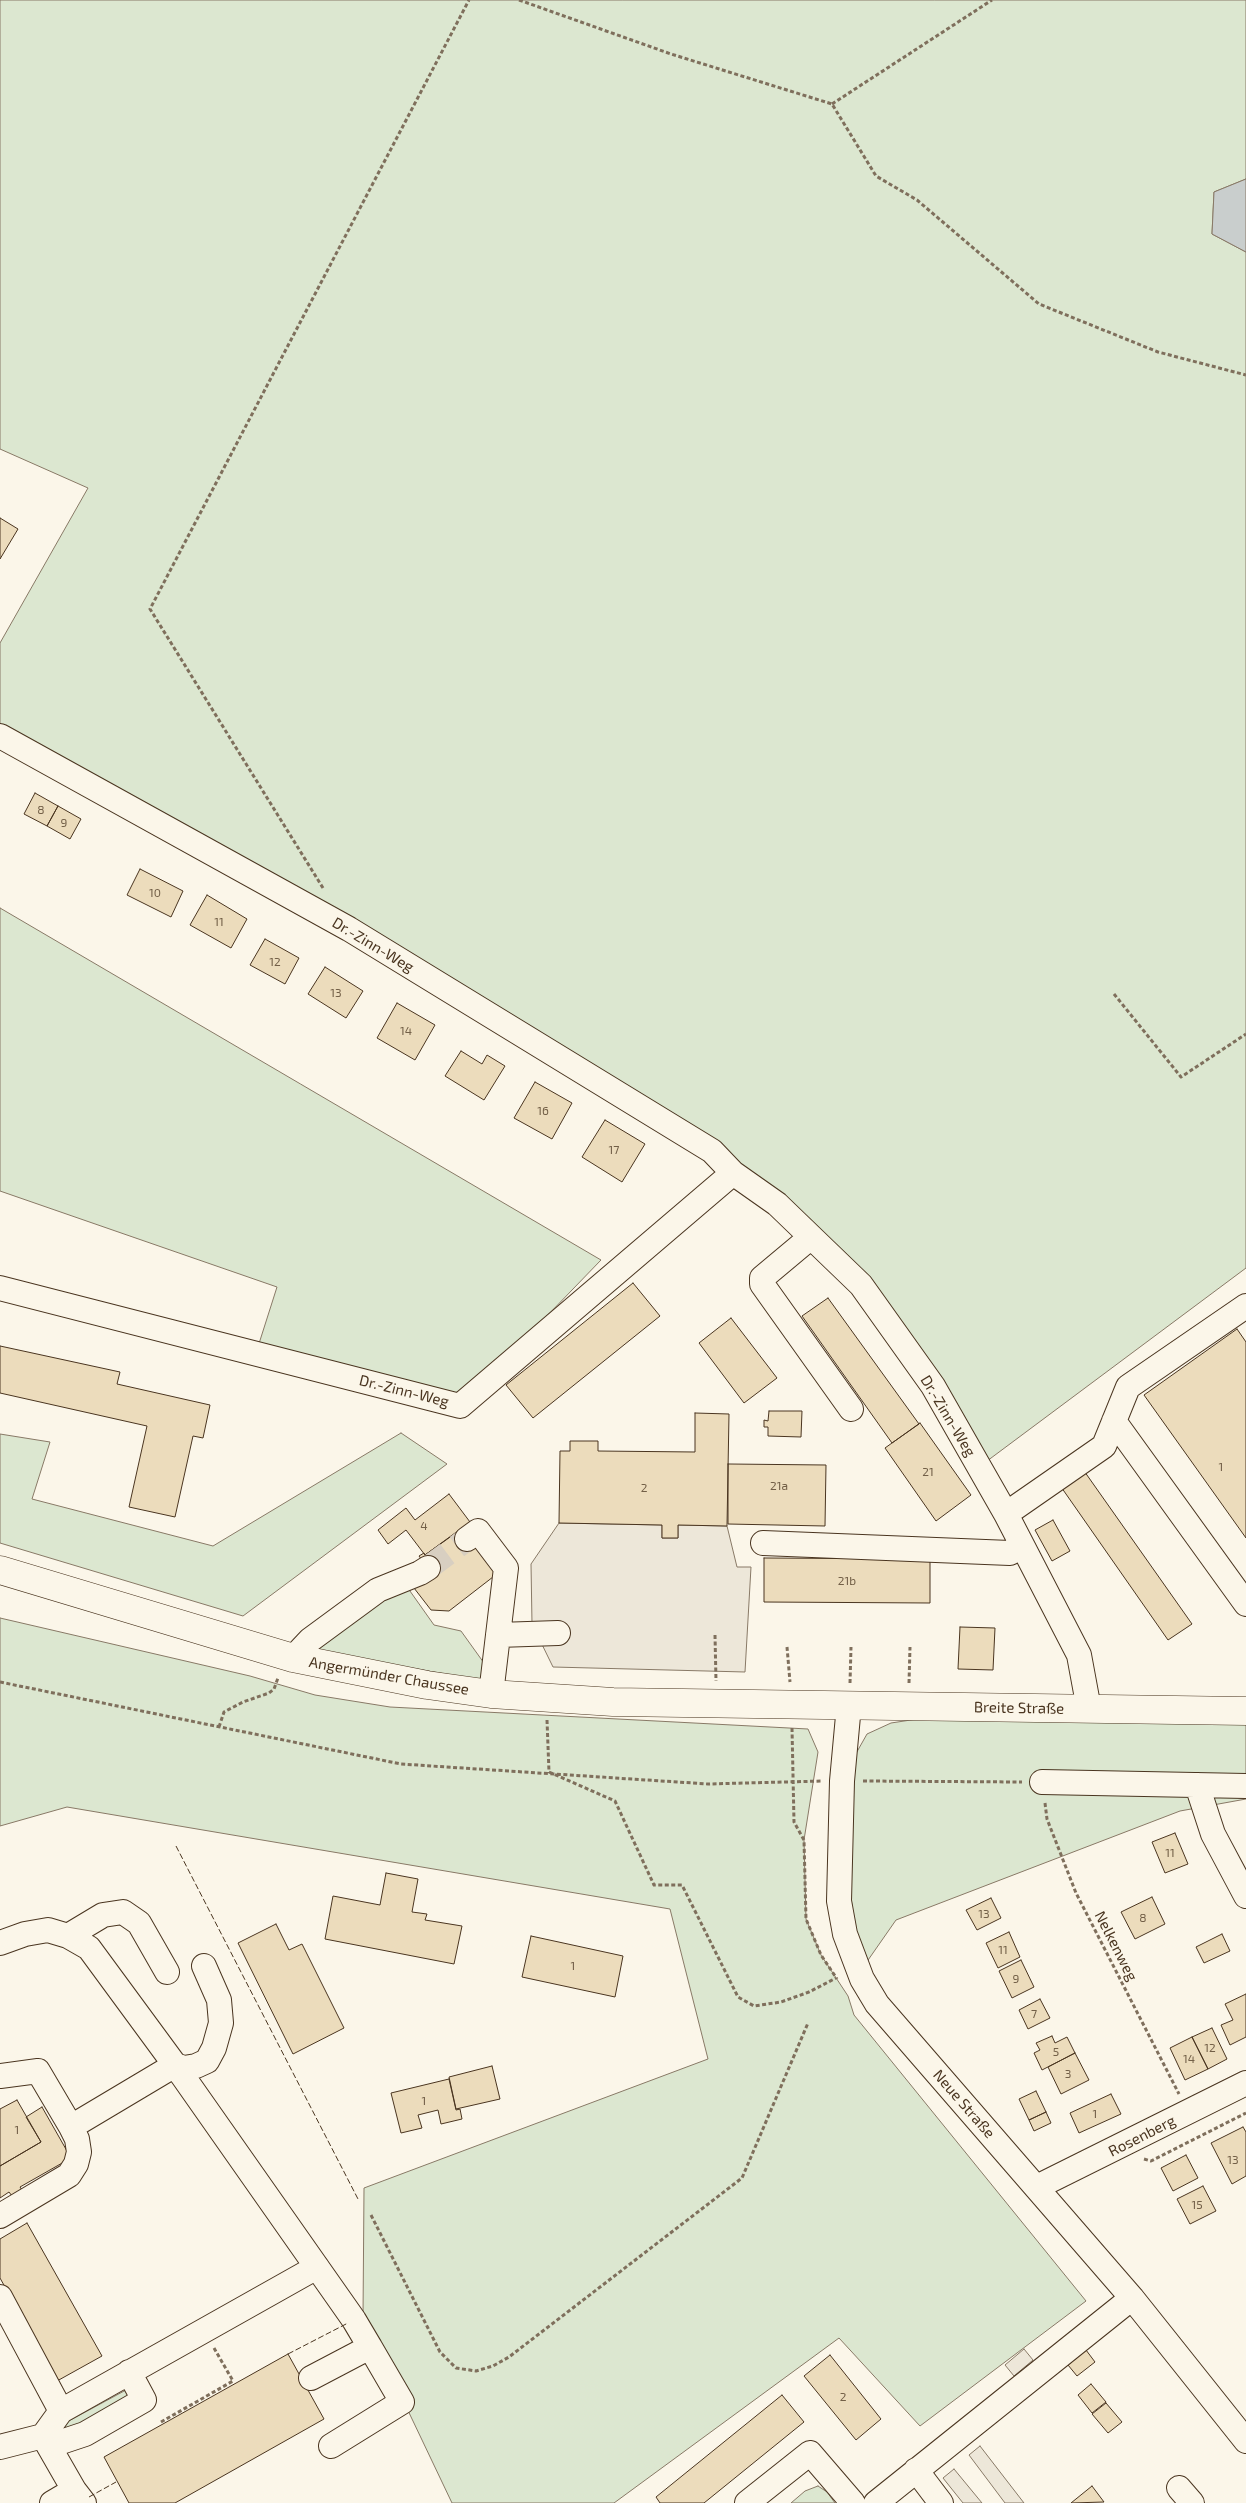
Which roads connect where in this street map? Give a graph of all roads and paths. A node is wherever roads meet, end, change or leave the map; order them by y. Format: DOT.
graph roads {
  1 [pos="469,0"];
  2 [pos="519,0"];
  3 [pos="992,0"];
  4 [pos="832,104"];
  5 [pos="1246,375"];
  6 [pos="0,736"];
  7 [pos="328,895"];
  8 [pos="1114,994"];
  9 [pos="1246,1034"];
  10 [pos="733,1174"];
  11 [pos="811,1237"];
  12 [pos="0,1288"];
  13 [pos="1246,1306"];
  14 [pos="851,1408"];
  15 [pos="1114,1421"];
  16 [pos="1006,1514"];
  17 [pos="467,1539"];
  18 [pos="763,1543"];
  19 [pos="1022,1546"];
  20 [pos="428,1568"];
  21 [pos="0,1570"];
  22 [pos="1246,1604"];
  23 [pos="558,1633"];
  24 [pos="498,1635"];
  25 [pos="851,1647"];
  26 [pos="910,1647"];
  27 [pos="293,1658"];
  28 [pos="0,1682"];
  29 [pos="909,1684"];
  30 [pos="491,1694"];
  31 [pos="850,1694"];
  32 [pos="546,1697"];
  33 [pos="791,1703"];
  34 [pos="1089,1709"];
  35 [pos="1246,1711"];
  36 [pos="219,1727"];
  37 [pos="549,1772"];
  38 [pos="842,1781"];
  39 [pos="1042,1782"];
  40 [pos="1197,1785"];
  41 [pos="1246,1786"];
  42 [pos="1246,1896"];
  43 [pos="68,1936"];
  44 [pos="0,1943"];
  45 [pos="204,1966"];
  46 [pos="166,1972"];
  47 [pos="836,1978"];
  48 [pos="808,2023"];
  49 [pos="175,2065"];
  50 [pos="0,2076"];
  51 [pos="1246,2083"];
  52 [pos="1188,2113"];
  53 [pos="71,2126"];
  54 [pos="1037,2187"];
  55 [pos="371,2215"];
  56 [pos="0,2216"];
  57 [pos="317,2267"];
  58 [pos="0,2297"];
  59 [pos="1132,2298"];
  60 [pos="204,2330"];
  61 [pos="370,2347"];
  62 [pos="130,2372"];
  63 [pos="311,2378"];
  64 [pos="61,2410"];
  65 [pos="161,2422"];
  66 [pos="46,2441"];
  67 [pos="1246,2441"];
  68 [pos="331,2446"];
  69 [pos="0,2447"];
  70 [pos="916,2470"];
  71 [pos="79,2497"];
  72 [pos="52,2503"];
  73 [pos="747,2503"];
  74 [pos="853,2503"];
  75 [pos="876,2503"];
  76 [pos="941,2503"];
  1 -- 7 [label="path"];
  2 -- 4 [label="path"];
  3 -- 4 [label="path"];
  4 -- 5 [label="path"];
  6 -- 10 [label="street, Dr.-Zinn-Weg"];
  8 -- 9 [label="path"];
  10 -- 11 [label="street, Dr.-Zinn-Weg"];
  10 -- 12 [label="street, Dr.-Zinn-Weg"];
  11 -- 14 [label="street"];
  11 -- 16 [label="street, Dr.-Zinn-Weg"];
  13 -- 15 [label="street"];
  15 -- 16 [label="street"];
  15 -- 22 [label="street"];
  16 -- 19 [label="street, Dr.-Zinn-Weg"];
  17 -- 24 [label="street"];
  18 -- 19 [label="street"];
  19 -- 34 [label="street, Dr.-Zinn-Weg"];
  20 -- 27 [label="street"];
  21 -- 27 [label="main road, Angermünder Chaussee"];
  23 -- 24 [label="street"];
  24 -- 30 [label="street"];
  25 -- 31 [label="path"];
  26 -- 29 [label="path"];
  27 -- 30 [label="main road, Angermünder Chaussee"];
  27 -- 36 [label="path"];
  28 -- 36 [label="path"];
  30 -- 32 [label="main road, Angermünder Chaussee"];
  31 -- 33 [label="main road, Breite Straße"];
  31 -- 34 [label="main road, Breite Straße"];
  31 -- 38 [label="street, Neue Straße"];
  32 -- 33 [label="main road, Angermünder Chaussee"];
  32 -- 37 [label="path"];
  34 -- 35 [label="main road, Breite Straße"];
  36 -- 37 [label="path"];
  37 -- 38 [label="path"];
  37 -- 47 [label="path"];
  38 -- 39 [label="path"];
  38 -- 54 [label="street, Neue Straße"];
  39 -- 40 [label="street"];
  39 -- 52 [label="path, Nelkenweg"];
  40 -- 41 [label="street"];
  40 -- 42 [label="street"];
  43 -- 44 [label="street"];
  43 -- 46 [label="street"];
  43 -- 49 [label="street"];
  45 -- 49 [label="street"];
  48 -- 55 [label="path"];
  49 -- 53 [label="street"];
  49 -- 57 [label="street"];
  50 -- 53 [label="street"];
  51 -- 52 [label="street, Rosenberg"];
  52 -- 54 [label="street, Rosenberg"];
  53 -- 56 [label="street"];
  54 -- 59 [label="street, Neue Straße"];
  57 -- 60 [label="street"];
  57 -- 61 [label="street"];
  58 -- 64 [label="street"];
  59 -- 67 [label="street, Neue Straße"];
  59 -- 70 [label="street"];
  60 -- 62 [label="street"];
  60 -- 65 [label="path"];
  61 -- 63 [label="street"];
  61 -- 68 [label="street"];
  62 -- 64 [label="street"];
  62 -- 66 [label="street"];
  64 -- 66 [label="street"];
  66 -- 69 [label="street"];
  66 -- 71 [label="street"];
  70 -- 75 [label="street"];
  70 -- 76 [label="street"];
  71 -- 72 [label="street"];
  73 -- 74 [label="street"];
}
